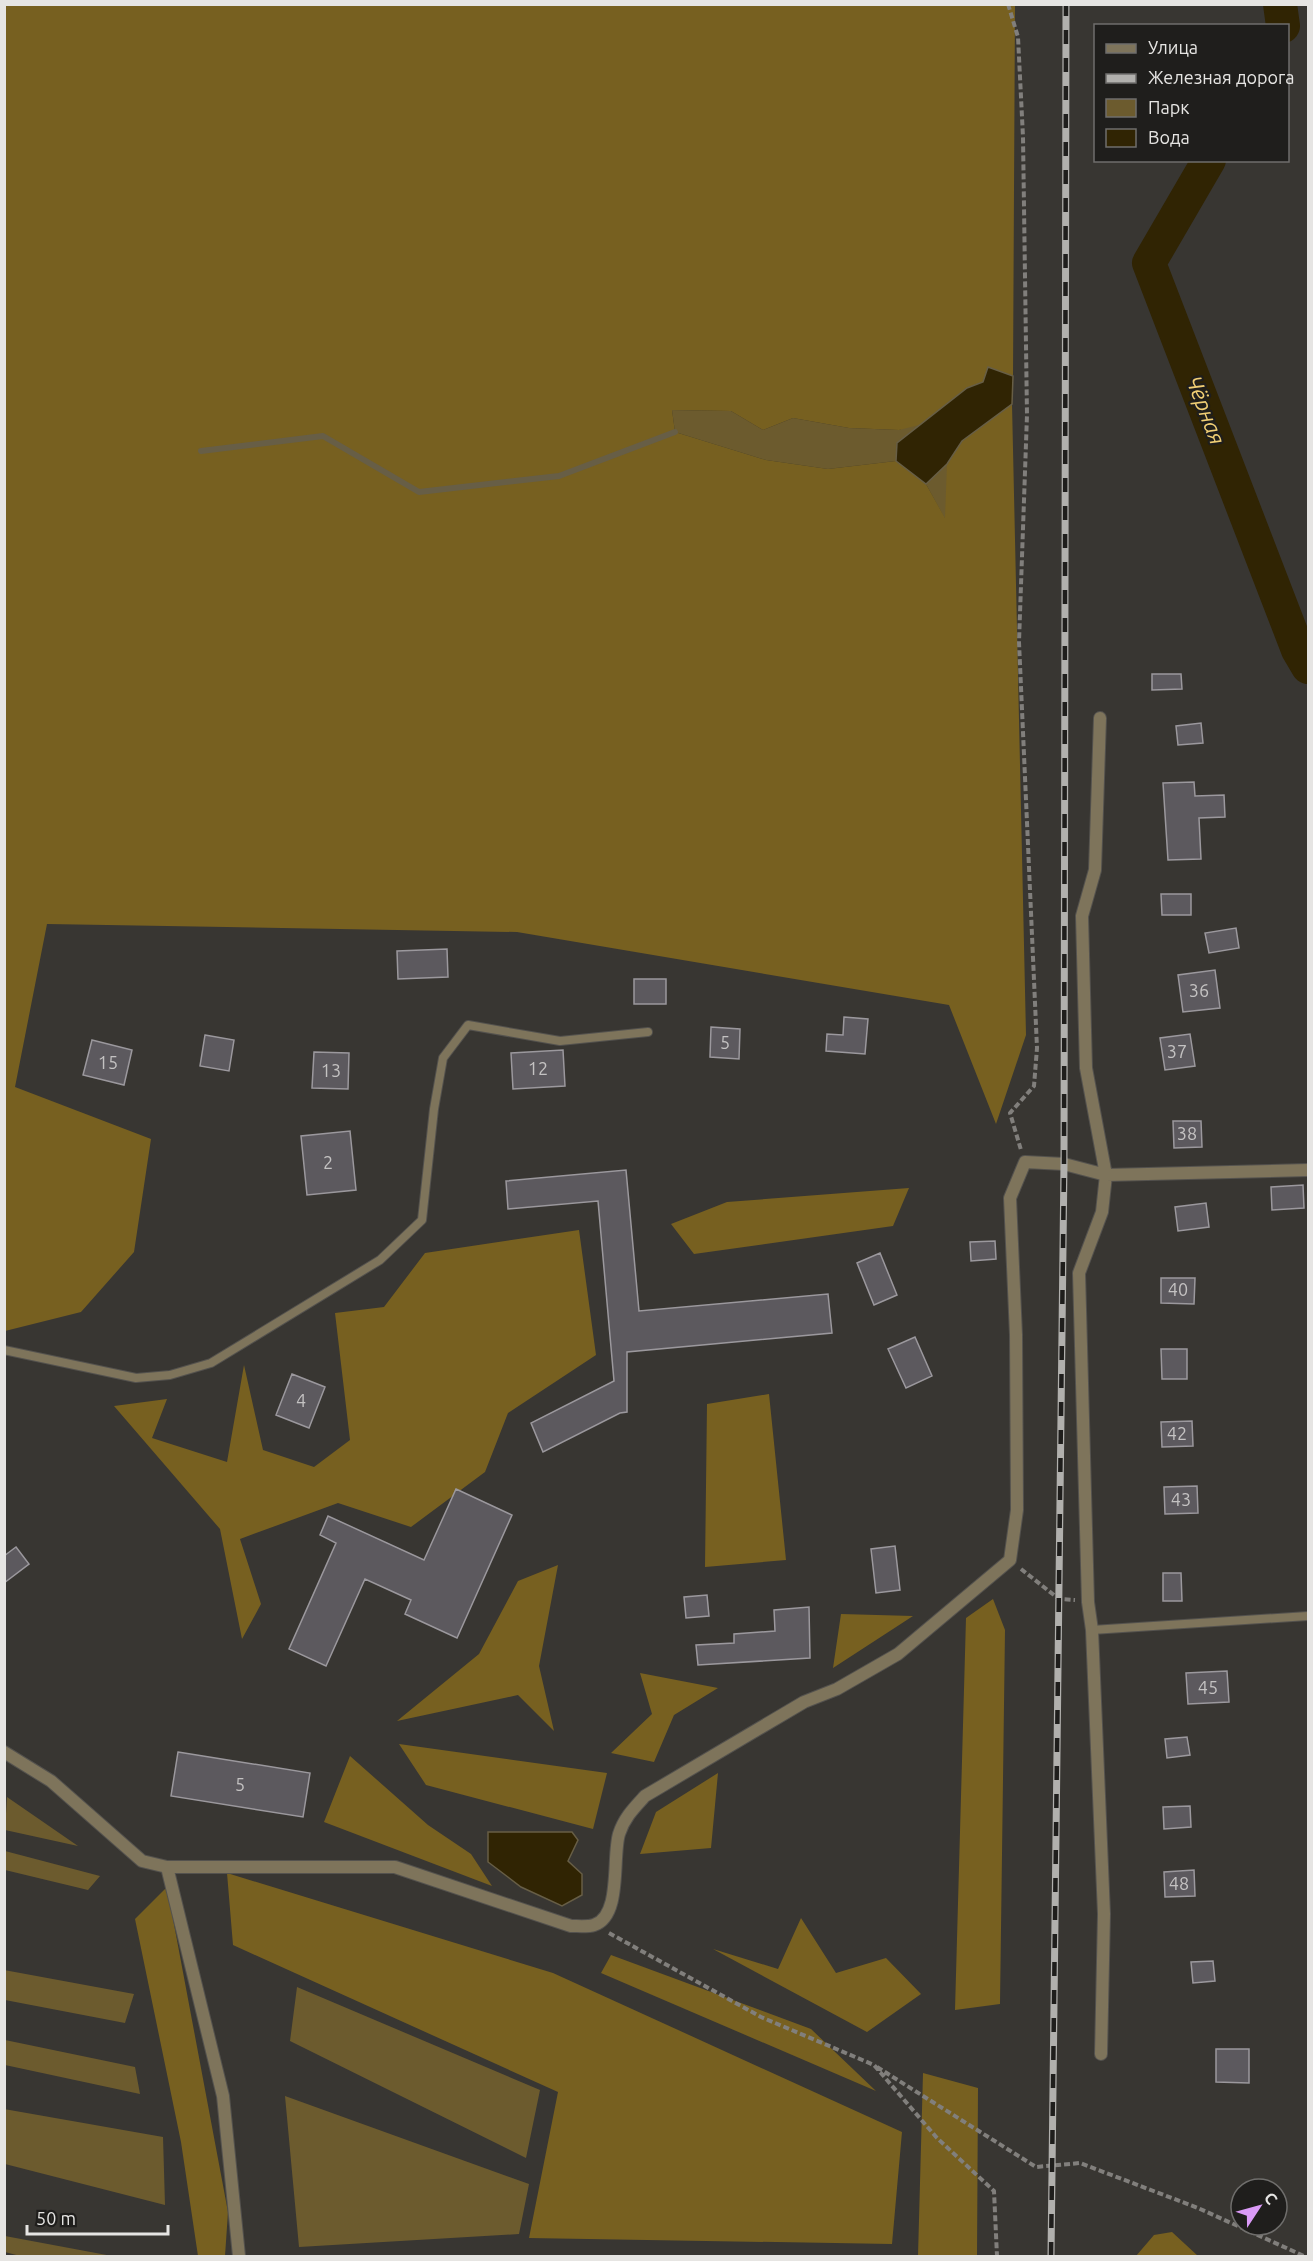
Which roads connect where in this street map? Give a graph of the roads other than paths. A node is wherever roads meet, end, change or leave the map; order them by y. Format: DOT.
graph roads {
  1 [pos="1100,718"];
  2 [pos="648,1032"];
  3 [pos="1308,1170"];
  4 [pos="1106,1175"];
  5 [pos="4,1350"];
  6 [pos="1308,1616"];
  7 [pos="1092,1630"];
  8 [pos="4,1752"];
  9 [pos="167,1867"];
  10 [pos="1101,2054"];
  11 [pos="239,2256"];
  1 -- 4 [label="street"];
  2 -- 5 [label="lane"];
  3 -- 4 [label="street"];
  4 -- 7 [label="street"];
  4 -- 9 [label="street"];
  6 -- 7 [label="lane"];
  7 -- 10 [label="street"];
  8 -- 9 [label="street"];
  9 -- 11 [label="street"];
}
